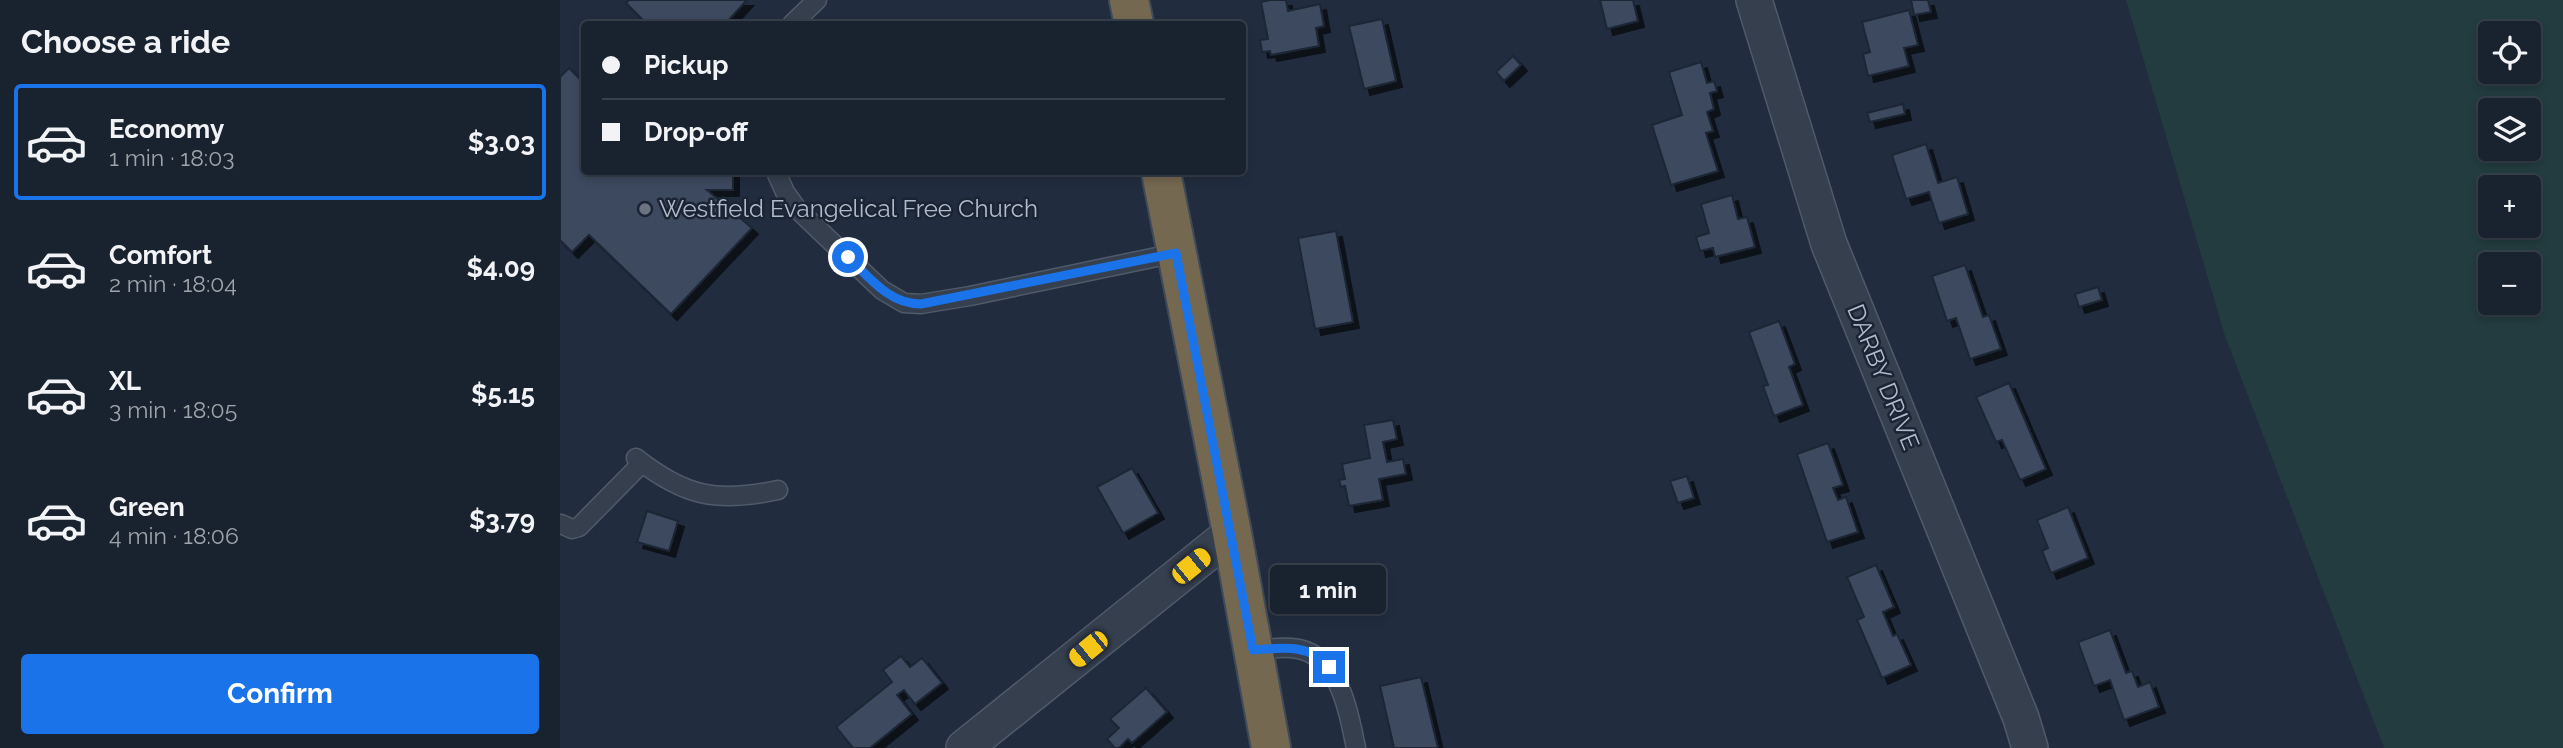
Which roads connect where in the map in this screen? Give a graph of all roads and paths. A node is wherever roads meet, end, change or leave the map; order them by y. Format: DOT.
graph roads {
  1 [pos="817,0"];
  2 [pos="1129,0"];
  3 [pos="1754,0"];
  4 [pos="795,21"];
  5 [pos="1133,21"];
  6 [pos="777,175"];
  7 [pos="1162,175"];
  8 [pos="1176,253"];
  9 [pos="778,490"];
  10 [pos="561,524"];
  11 [pos="1232,533"];
  12 [pos="1253,650"];
  13 [pos="964,748"];
  14 [pos="1271,748"];
  15 [pos="1356,748"];
  16 [pos="2030,748"];
  1 -- 4 [label="lane"];
  2 -- 5 [label="highway"];
  3 -- 16 [label="street, DARBY DRIVE"];
  6 -- 8 [label="lane"];
  7 -- 8 [label="highway"];
  8 -- 11 [label="highway"];
  9 -- 10 [label="lane"];
  11 -- 12 [label="highway"];
  11 -- 13 [label="street"];
  12 -- 14 [label="highway"];
  12 -- 15 [label="lane"];
}
